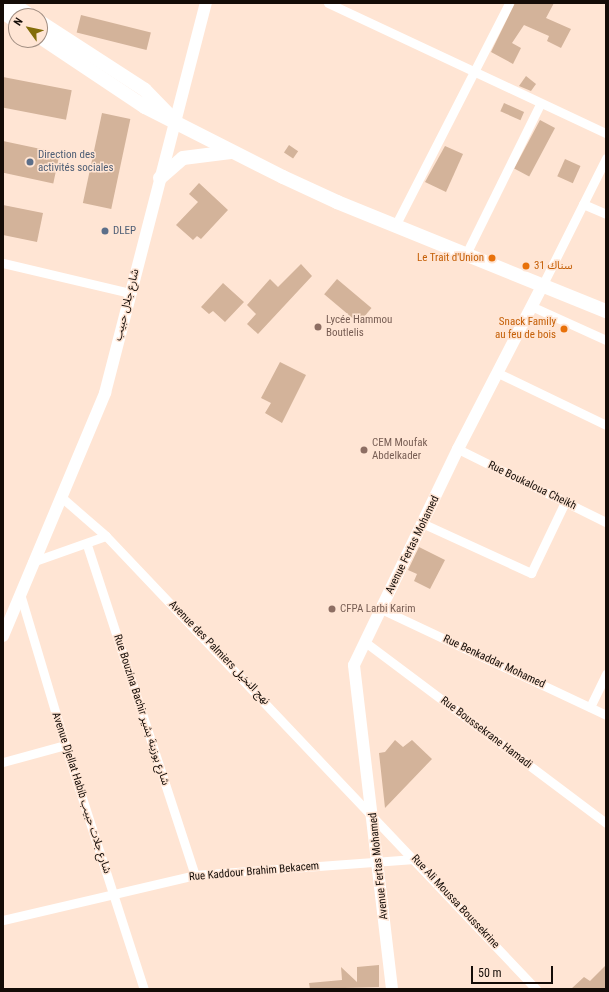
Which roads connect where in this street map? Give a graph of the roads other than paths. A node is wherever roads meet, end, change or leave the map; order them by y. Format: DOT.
graph roads {
  1 [pos="206,3"];
  2 [pos="328,3"];
  3 [pos="509,3"];
  4 [pos="48,27"];
  5 [pos="48,42"];
  6 [pos="472,71"];
  7 [pos="540,104"];
  8 [pos="174,122"];
  9 [pos="606,133"];
  10 [pos="231,152"];
  11 [pos="606,158"];
  12 [pos="160,178"];
  13 [pos="583,204"];
  14 [pos="606,214"];
  15 [pos="396,226"];
  16 [pos="466,254"];
  17 [pos="3,263"];
  18 [pos="543,284"];
  19 [pos="130,293"];
  20 [pos="532,306"];
  21 [pos="606,311"];
  22 [pos="606,340"];
  23 [pos="498,373"];
  24 [pos="606,425"];
  25 [pos="458,449"];
  26 [pos="60,496"];
  27 [pos="565,502"];
  28 [pos="606,522"];
  29 [pos="424,524"];
  30 [pos="106,536"];
  31 [pos="87,545"];
  32 [pos="32,562"];
  33 [pos="21,597"];
  34 [pos="382,609"];
  35 [pos="3,616"];
  36 [pos="3,636"];
  37 [pos="366,642"];
  38 [pos="606,674"];
  39 [pos="590,707"];
  40 [pos="606,715"];
  41 [pos="65,745"];
  42 [pos="3,762"];
  43 [pos="374,815"];
  44 [pos="606,823"];
  45 [pos="414,859"];
  46 [pos="378,861"];
  47 [pos="195,875"];
  48 [pos="113,894"];
  49 [pos="3,920"];
  50 [pos="144,989"];
  51 [pos="392,989"];
  52 [pos="536,989"];
  1 -- 8 [label="street, شارع جلال حبيب"];
  2 -- 6 [label="street"];
  3 -- 6 [label="street"];
  4 -- 8 [label="main road"];
  5 -- 8 [label="main road"];
  6 -- 7 [label="street"];
  6 -- 15 [label="street"];
  7 -- 9 [label="street"];
  7 -- 16 [label="street"];
  8 -- 10 [label="main road"];
  8 -- 12 [label="street, شارع جلال حبيب"];
  10 -- 12 [label="main road"];
  10 -- 15 [label="main road"];
  11 -- 13 [label="street"];
  12 -- 19 [label="street, شارع جلال حبيب"];
  13 -- 14 [label="street"];
  13 -- 18 [label="street"];
  15 -- 16 [label="main road"];
  16 -- 18 [label="main road"];
  17 -- 19 [label="street"];
  18 -- 20 [label="street, Avenue Fertas Mohamed"];
  18 -- 21 [label="main road"];
  19 -- 26 [label="street, شارع جلال حبيب"];
  20 -- 22 [label="street"];
  20 -- 23 [label="street, Avenue Fertas Mohamed"];
  23 -- 24 [label="street"];
  23 -- 25 [label="street, Avenue Fertas Mohamed"];
  25 -- 27 [label="street, Rue Boukaloua Cheikh"];
  25 -- 29 [label="street, Avenue Fertas Mohamed"];
  26 -- 30 [label="street, Avenue des Palmiers نهج النخيل"];
  26 -- 32 [label="street, شارع جلال حبيب"];
  27 -- 28 [label="street, Rue Boukaloua Cheikh"];
  27 -- 29 [label="street"];
  29 -- 34 [label="street, Avenue Fertas Mohamed"];
  30 -- 31 [label="street"];
  30 -- 43 [label="street, Avenue des Palmiers نهج النخيل"];
  31 -- 32 [label="street"];
  31 -- 47 [label="street, Rue Bouzina Bachir شارع بوزينة بشير"];
  32 -- 33 [label="street, شارع جلال حبيب"];
  33 -- 35 [label="street"];
  33 -- 36 [label="street, شارع جلال حبيب"];
  33 -- 41 [label="street, Avenue Djellat Habib شارع جلات حبيب"];
  34 -- 37 [label="street, Avenue Fertas Mohamed"];
  34 -- 39 [label="street, Rue Benkaddar Mohamed"];
  37 -- 43 [label="street, Avenue Fertas Mohamed"];
  37 -- 44 [label="street, Rue Boussekrane Hamadi"];
  38 -- 39 [label="street"];
  39 -- 40 [label="street, Rue Benkaddar Mohamed"];
  41 -- 42 [label="street"];
  41 -- 48 [label="street, Avenue Djellat Habib شارع جلات حبيب"];
  43 -- 45 [label="street, Rue Ali Moussa Boussekrine"];
  43 -- 46 [label="street, Avenue Fertas Mohamed"];
  45 -- 46 [label="street, Rue Kaddour Brahim Bekacem"];
  45 -- 52 [label="street, Rue Ali Moussa Boussekrine"];
  46 -- 47 [label="street, Rue Kaddour Brahim Bekacem"];
  46 -- 51 [label="street, Avenue Fertas Mohamed"];
  47 -- 48 [label="street, Rue Kaddour Brahim Bekacem"];
  48 -- 49 [label="street, Rue Kaddour Brahim Bekacem"];
  48 -- 50 [label="street, Avenue Djellat Habib شارع جلات حبيب"];
}
